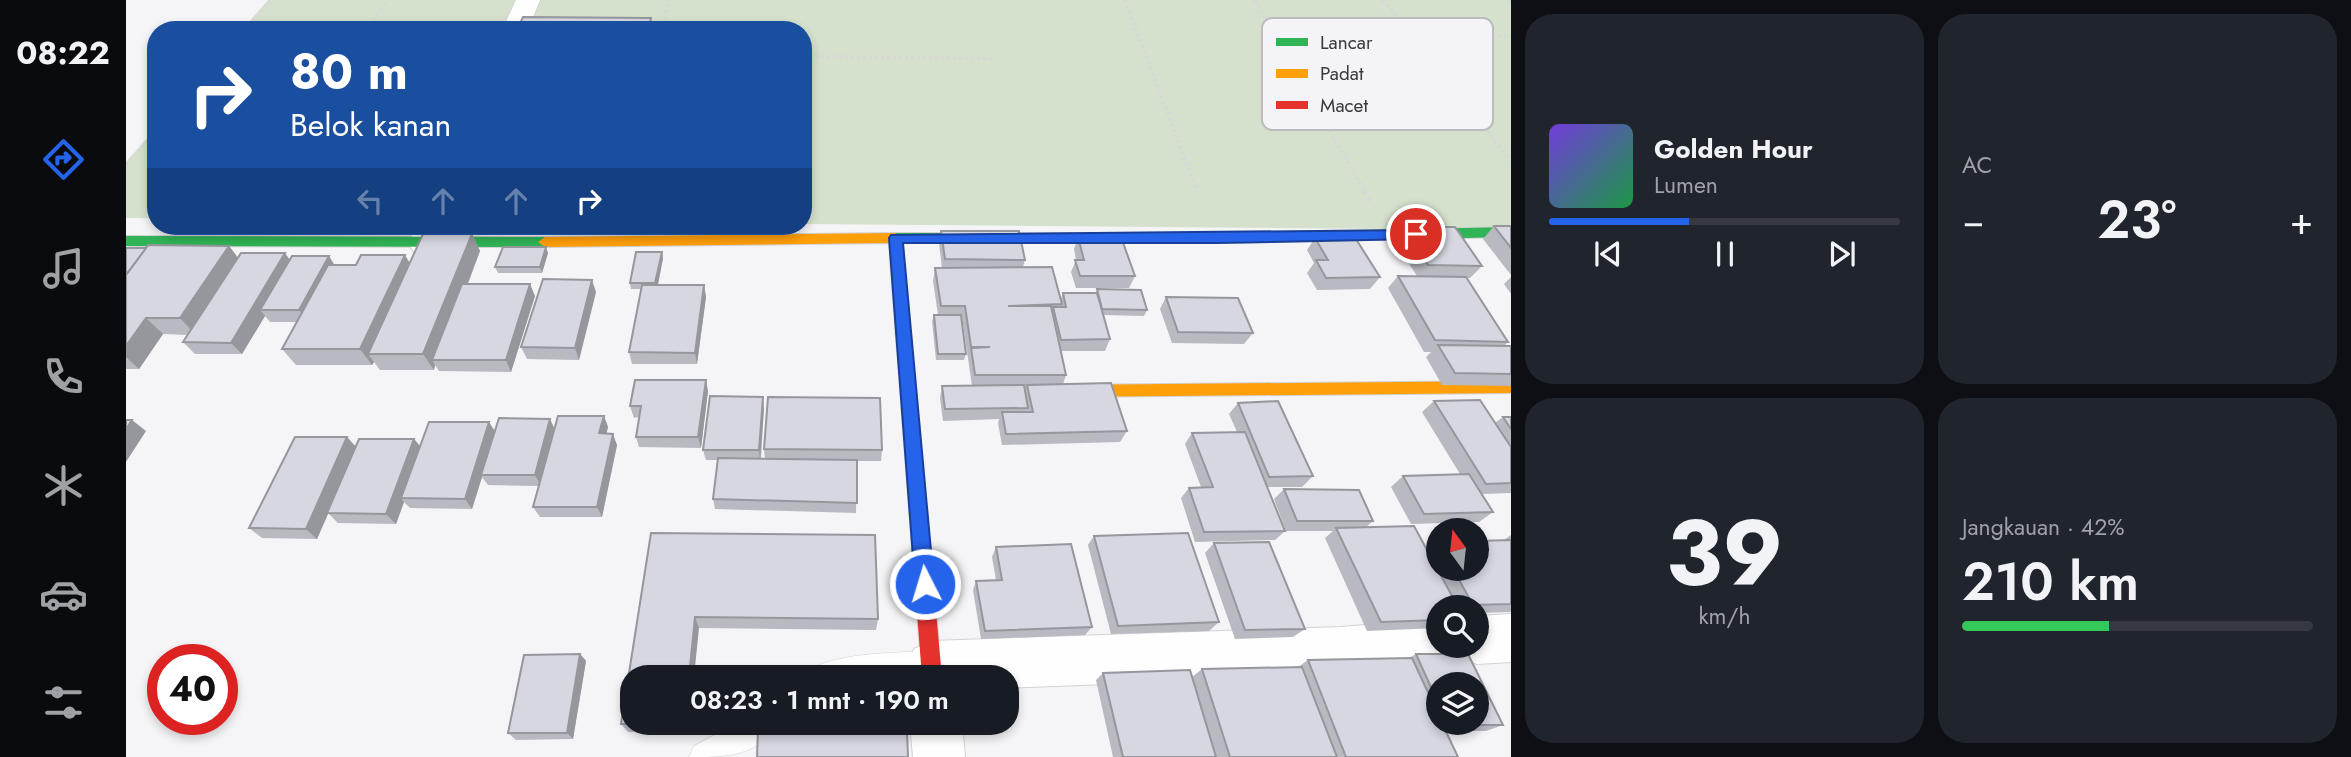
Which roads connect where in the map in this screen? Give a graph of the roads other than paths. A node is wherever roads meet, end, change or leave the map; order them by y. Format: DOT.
graph roads {
  1 [pos="528,0"];
  2 [pos="520,21"];
  3 [pos="1511,232"];
  4 [pos="386,235"];
  5 [pos="546,235"];
  6 [pos="895,238"];
  7 [pos="126,241"];
  8 [pos="1511,387"];
  9 [pos="1045,391"];
  10 [pos="1511,638"];
  11 [pos="1489,639"];
  12 [pos="1426,644"];
  13 [pos="932,665"];
  14 [pos="1019,668"];
  15 [pos="746,735"];
  16 [pos="937,735"];
  17 [pos="705,757"];
  18 [pos="939,757"];
  1 -- 2 [label="street"];
  3 -- 6 [label="street"];
  4 -- 7 [label="street"];
  5 -- 6 [label="street"];
  6 -- 13 [label="street"];
  8 -- 9 [label="street"];
  10 -- 11 [label="street"];
  12 -- 14 [label="street"];
  15 -- 17 [label="lane"];
  16 -- 18 [label="street"];
}
